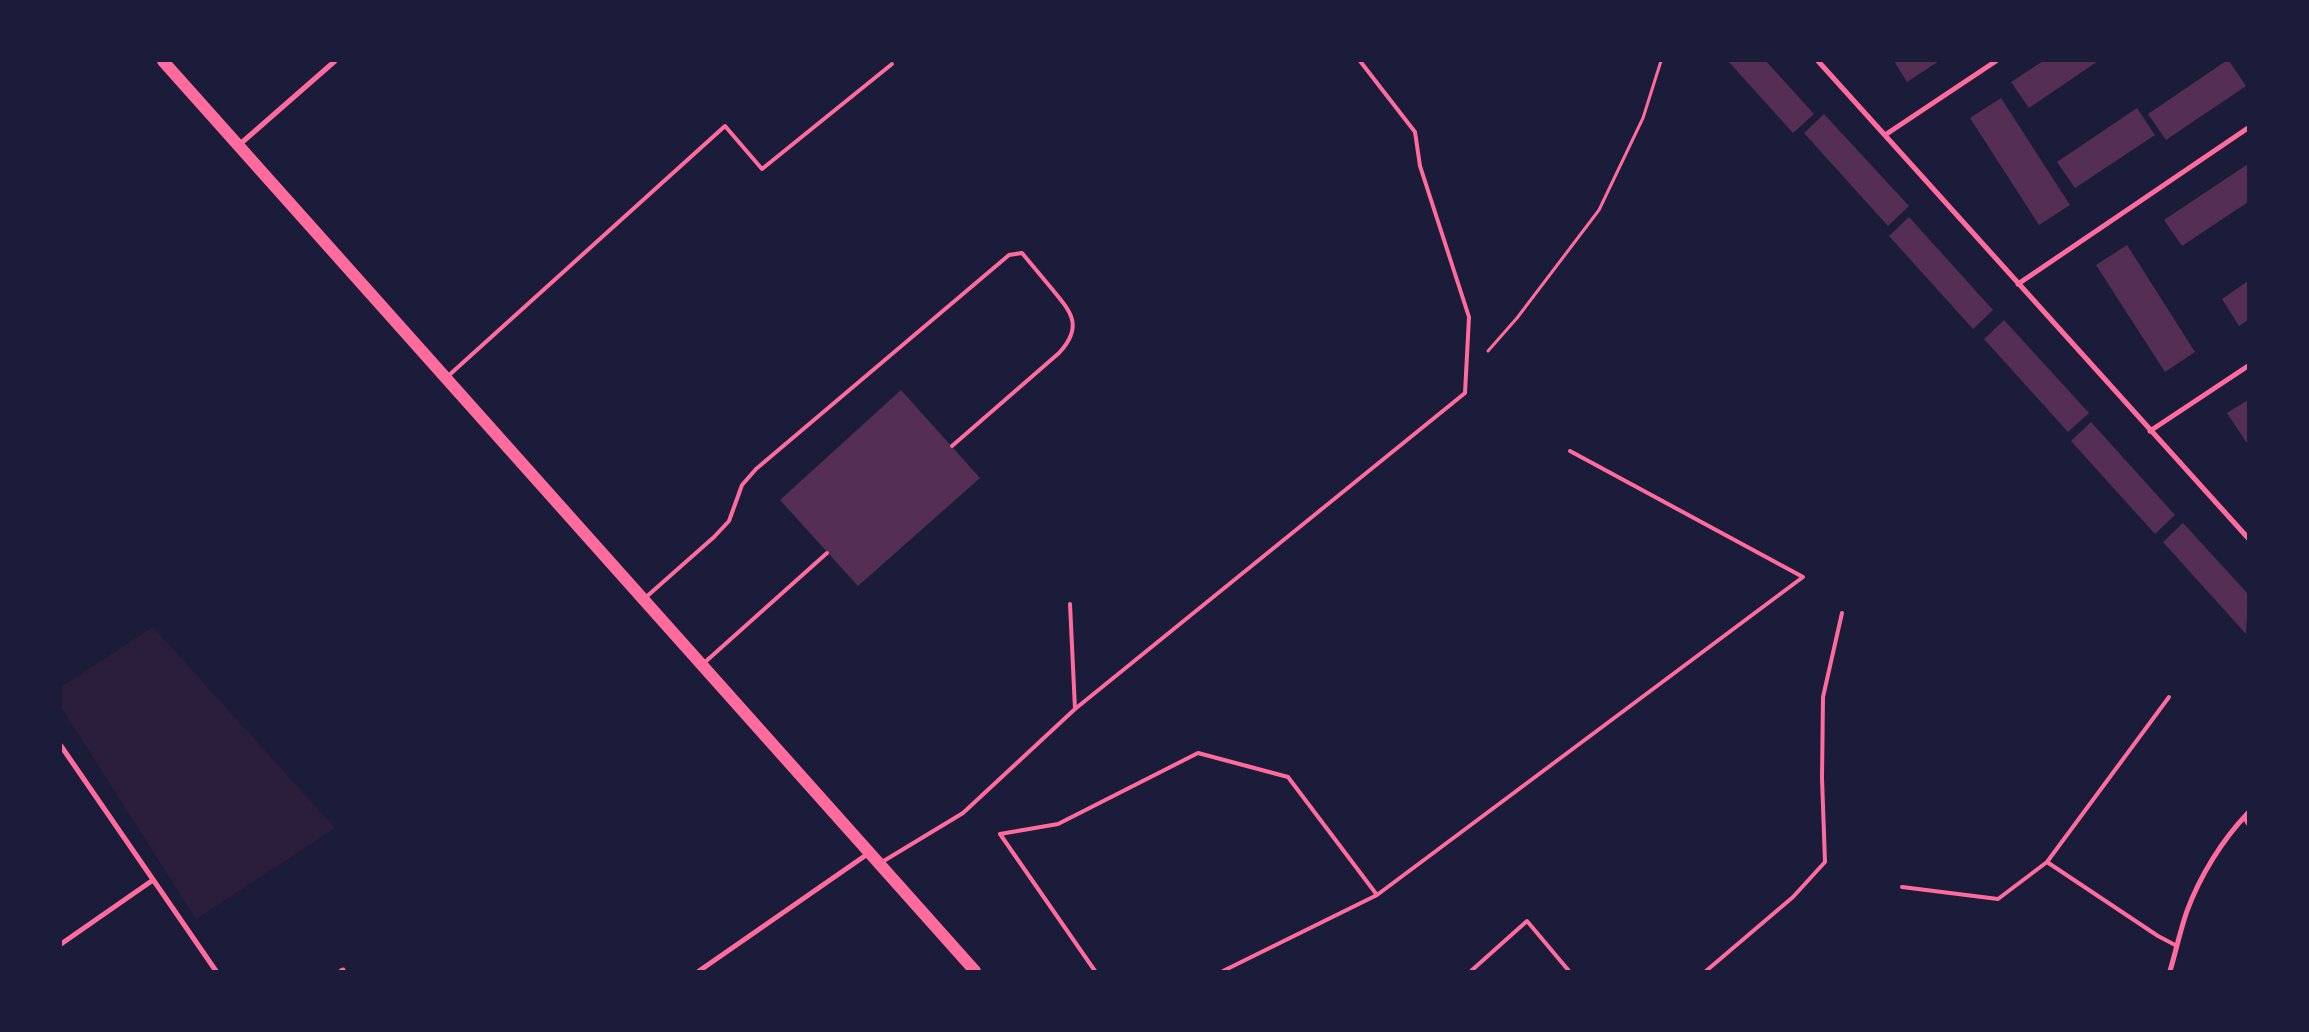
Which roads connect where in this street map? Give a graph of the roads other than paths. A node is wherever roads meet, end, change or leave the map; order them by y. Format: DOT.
graph roads {
  1 [pos="163,61"];
  2 [pos="335,61"];
  3 [pos="1360,61"];
  4 [pos="1818,61"];
  5 [pos="1996,61"];
  6 [pos="892,64"];
  7 [pos="2248,128"];
  8 [pos="1885,135"];
  9 [pos="239,146"];
  10 [pos="2018,284"];
  11 [pos="2248,366"];
  12 [pos="446,378"];
  13 [pos="2150,431"];
  14 [pos="952,446"];
  15 [pos="1570,451"];
  16 [pos="2248,538"];
  17 [pos="828,553"];
  18 [pos="643,599"];
  19 [pos="1070,604"];
  20 [pos="1842,612"];
  21 [pos="702,665"];
  22 [pos="2169,697"];
  23 [pos="1076,709"];
  24 [pos="61,746"];
  25 [pos="2246,815"];
  26 [pos="2248,824"];
  27 [pos="870,852"];
  28 [pos="2046,862"];
  29 [pos="880,863"];
  30 [pos="153,880"];
  31 [pos="1902,887"];
  32 [pos="1377,896"];
  33 [pos="61,944"];
  34 [pos="2177,946"];
  35 [pos="216,971"];
  36 [pos="699,971"];
  37 [pos="975,971"];
  38 [pos="1095,971"];
  39 [pos="1223,971"];
  40 [pos="1471,971"];
  41 [pos="1569,971"];
  42 [pos="1706,971"];
  43 [pos="2170,971"];
  1 -- 9 [label="main road"];
  2 -- 9 [label="street"];
  3 -- 23 [label="lane"];
  4 -- 8 [label="street"];
  5 -- 8 [label="street"];
  6 -- 12 [label="lane"];
  7 -- 10 [label="street"];
  8 -- 10 [label="street"];
  9 -- 12 [label="main road"];
  10 -- 13 [label="street"];
  11 -- 13 [label="street"];
  12 -- 18 [label="main road"];
  13 -- 16 [label="street"];
  14 -- 18 [label="lane"];
  15 -- 32 [label="lane"];
  17 -- 21 [label="lane"];
  18 -- 21 [label="main road"];
  19 -- 23 [label="lane"];
  20 -- 42 [label="lane"];
  21 -- 27 [label="main road"];
  22 -- 28 [label="lane"];
  23 -- 29 [label="lane"];
  24 -- 30 [label="street"];
  25 -- 26 [label="lane"];
  25 -- 34 [label="street"];
  27 -- 29 [label="main road"];
  27 -- 36 [label="street"];
  28 -- 31 [label="lane"];
  28 -- 34 [label="lane"];
  29 -- 37 [label="main road"];
  30 -- 33 [label="street"];
  30 -- 35 [label="street"];
  32 -- 38 [label="lane"];
  32 -- 39 [label="lane"];
  34 -- 43 [label="street"];
  40 -- 41 [label="lane"];
}
